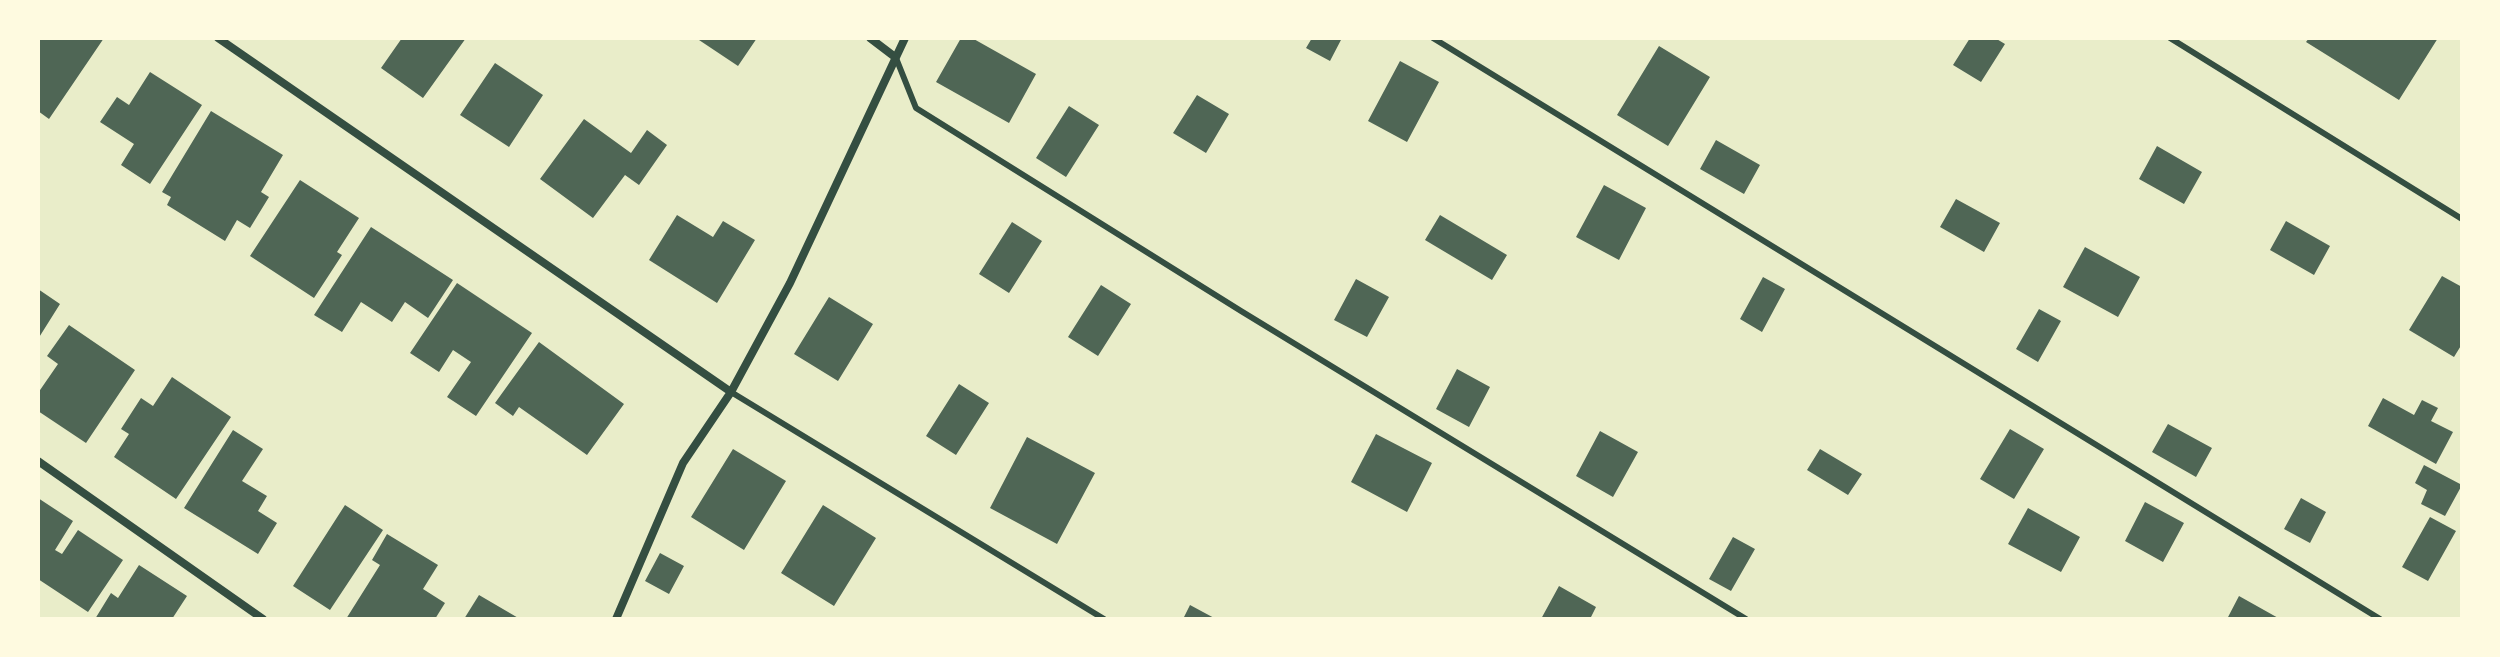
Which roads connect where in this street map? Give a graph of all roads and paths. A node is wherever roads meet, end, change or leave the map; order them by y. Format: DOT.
graph roads {
  1 [pos="218,38"];
  2 [pos="870,38"];
  3 [pos="905,38"];
  4 [pos="1433,38"];
  5 [pos="2170,38"];
  6 [pos="895,57"];
  7 [pos="2462,219"];
  8 [pos="731,392"];
  9 [pos="38,461"];
  10 [pos="263,619"];
  11 [pos="616,619"];
  12 [pos="1104,619"];
  13 [pos="1746,619"];
  14 [pos="2380,619"];
  1 -- 8 [label="street"];
  2 -- 6 [label="street"];
  3 -- 6 [label="street"];
  4 -- 14 [label="lane"];
  5 -- 7 [label="lane"];
  6 -- 8 [label="street"];
  6 -- 13 [label="lane"];
  8 -- 11 [label="street"];
  8 -- 12 [label="lane"];
  9 -- 10 [label="street"];
}
